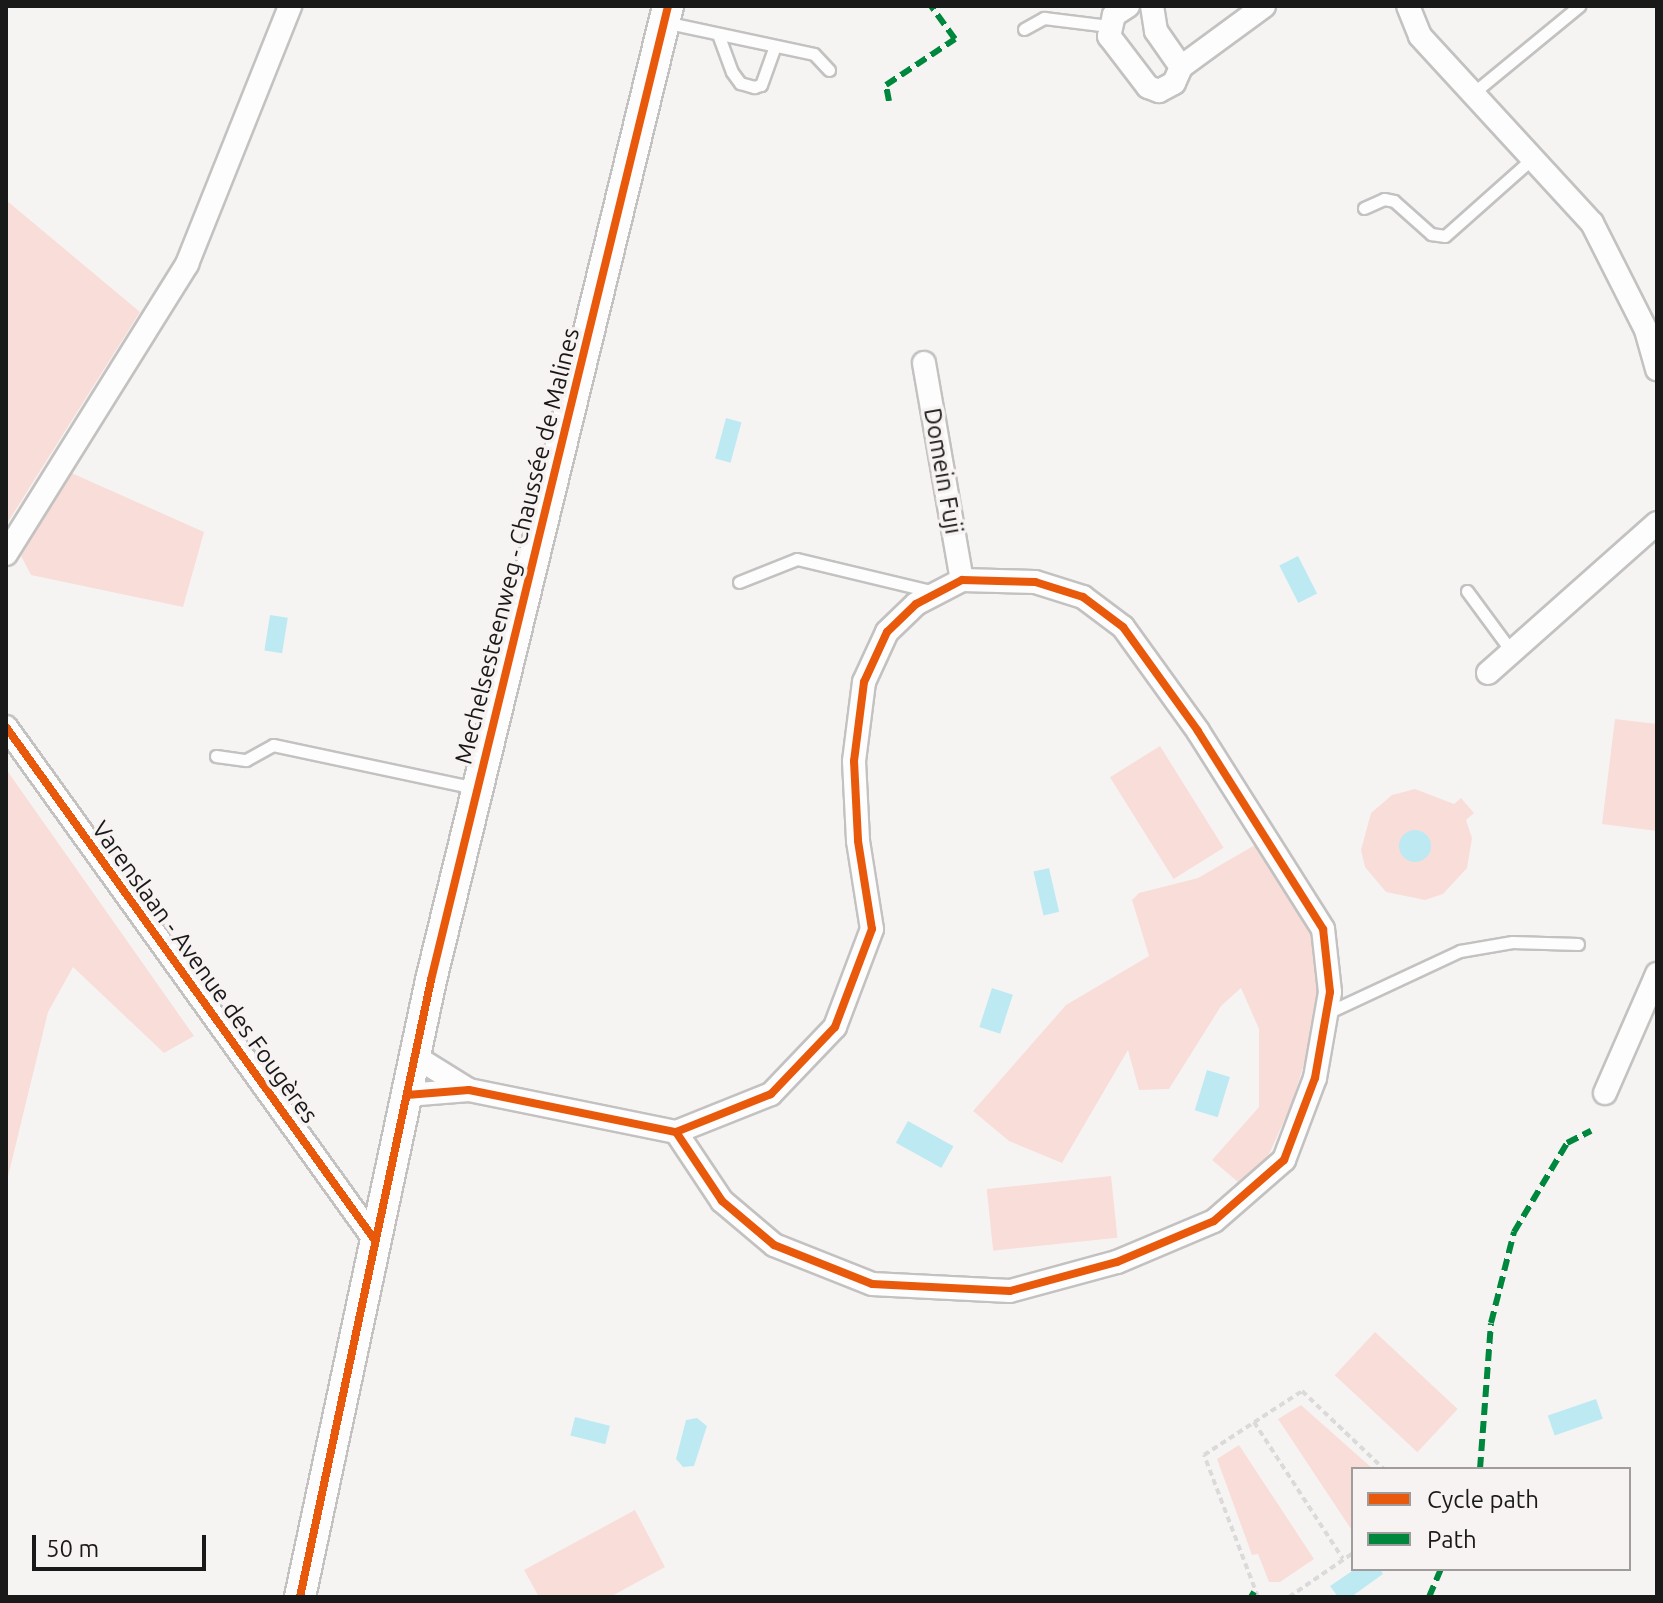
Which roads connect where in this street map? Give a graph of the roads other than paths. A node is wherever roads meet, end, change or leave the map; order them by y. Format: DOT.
graph roads {
  1 [pos="290,6"];
  2 [pos="1128,6"];
  3 [pos="1152,6"];
  4 [pos="1264,6"];
  5 [pos="1408,6"];
  6 [pos="1579,6"];
  7 [pos="666,14"];
  8 [pos="1109,26"];
  9 [pos="1024,29"];
  10 [pos="718,34"];
  11 [pos="775,46"];
  12 [pos="1181,67"];
  13 [pos="829,70"];
  14 [pos="1472,94"];
  15 [pos="1533,158"];
  16 [pos="1364,208"];
  17 [pos="1652,326"];
  18 [pos="924,363"];
  19 [pos="1657,369"];
  20 [pos="1657,523"];
  21 [pos="6,554"];
  22 [pos="962,580"];
  23 [pos="739,582"];
  24 [pos="1467,591"];
  25 [pos="937,593"];
  26 [pos="1512,652"];
  27 [pos="1488,673"];
  28 [pos="6,727"];
  29 [pos="216,756"];
  30 [pos="479,788"];
  31 [pos="1578,944"];
  32 [pos="1657,974"];
  33 [pos="1326,1013"];
  34 [pos="416,1057"];
  35 [pos="469,1090"];
  36 [pos="1605,1093"];
  37 [pos="407,1095"];
  38 [pos="676,1132"];
  39 [pos="374,1239"];
  40 [pos="300,1597"];
  1 -- 21 [label="street"];
  2 -- 8 [label="street"];
  3 -- 12 [label="street"];
  4 -- 12 [label="street"];
  5 -- 14 [label="street"];
  6 -- 14 [label="lane"];
  7 -- 10 [label="lane"];
  7 -- 30 [label="main road, Mechelsesteenweg - Chaussée de Malines"];
  8 -- 9 [label="lane"];
  8 -- 12 [label="street"];
  10 -- 11 [label="lane"];
  10 -- 11 [label="lane"];
  11 -- 13 [label="lane"];
  14 -- 15 [label="street"];
  15 -- 16 [label="lane"];
  15 -- 17 [label="street"];
  17 -- 19 [label="street"];
  18 -- 22 [label="street, Domein Fuji"];
  20 -- 26 [label="street"];
  22 -- 25 [label="street"];
  22 -- 33 [label="street"];
  23 -- 25 [label="lane"];
  24 -- 26 [label="lane"];
  25 -- 38 [label="street"];
  26 -- 27 [label="street"];
  28 -- 39 [label="street, Varenslaan - Avenue des Fougères"];
  29 -- 30 [label="lane"];
  30 -- 34 [label="main road, Mechelsesteenweg - Chaussée de Malines"];
  31 -- 33 [label="lane"];
  32 -- 36 [label="street"];
  33 -- 38 [label="street"];
  34 -- 35 [label="street"];
  34 -- 37 [label="main road, Mechelsesteenweg - Chaussée de Malines"];
  35 -- 37 [label="street"];
  35 -- 38 [label="street"];
  37 -- 39 [label="main road, Mechelsesteenweg - Chaussée de Malines"];
  39 -- 40 [label="main road, Mechelsesteenweg - Chaussée de Malines"];
}
